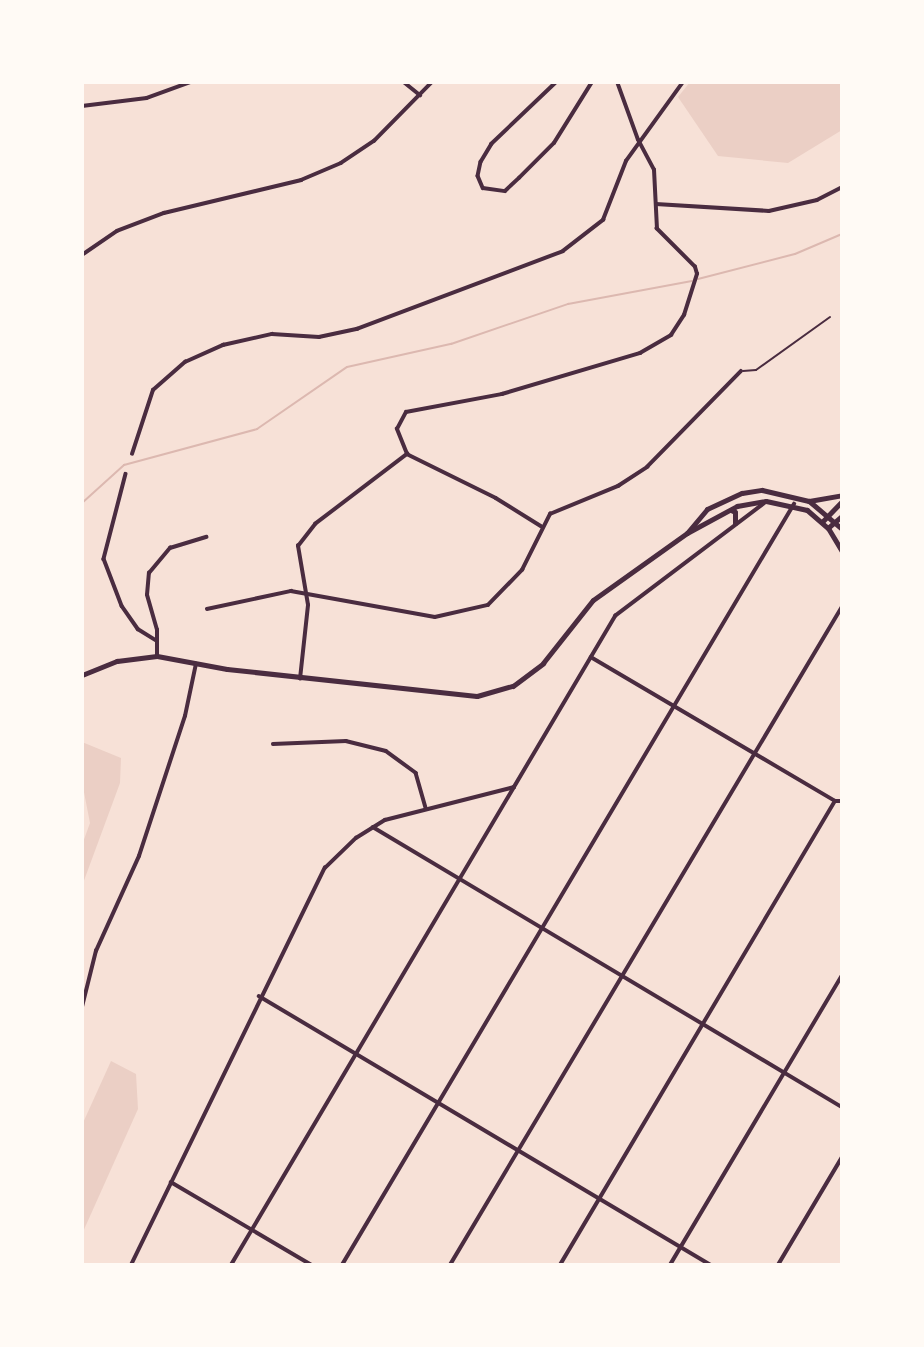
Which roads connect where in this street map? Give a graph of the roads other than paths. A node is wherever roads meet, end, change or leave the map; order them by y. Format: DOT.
graph roads {
  1 [pos="191,82"];
  2 [pos="404,82"];
  3 [pos="432,82"];
  4 [pos="557,82"];
  5 [pos="592,82"];
  6 [pos="617,82"];
  7 [pos="684,82"];
  8 [pos="420,95"];
  9 [pos="82,106"];
  10 [pos="640,145"];
  11 [pos="842,187"];
  12 [pos="655,204"];
  13 [pos="82,255"];
  14 [pos="830,317"];
  15 [pos="741,371"];
  16 [pos="132,454"];
  17 [pos="407,454"];
  18 [pos="126,474"];
  19 [pos="842,495"];
  20 [pos="809,500"];
  21 [pos="766,501"];
  22 [pos="842,501"];
  23 [pos="794,504"];
  24 [pos="721,513"];
  25 [pos="829,514"];
  26 [pos="842,516"];
  27 [pos="836,521"];
  28 [pos="822,522"];
  29 [pos="735,523"];
  30 [pos="541,526"];
  31 [pos="828,528"];
  32 [pos="842,528"];
  33 [pos="687,533"];
  34 [pos="206,537"];
  35 [pos="842,551"];
  36 [pos="306,591"];
  37 [pos="842,607"];
  38 [pos="207,609"];
  39 [pos="157,641"];
  40 [pos="157,656"];
  41 [pos="591,657"];
  42 [pos="197,662"];
  43 [pos="82,675"];
  44 [pos="300,678"];
  45 [pos="674,706"];
  46 [pos="273,744"];
  47 [pos="755,753"];
  48 [pos="514,787"];
  49 [pos="842,800"];
  50 [pos="835,801"];
  51 [pos="426,807"];
  52 [pos="373,827"];
  53 [pos="459,881"];
  54 [pos="540,931"];
  55 [pos="842,975"];
  56 [pos="621,977"];
  57 [pos="259,996"];
  58 [pos="82,1007"];
  59 [pos="702,1024"];
  60 [pos="356,1055"];
  61 [pos="783,1072"];
  62 [pos="437,1102"];
  63 [pos="842,1107"];
  64 [pos="518,1150"];
  65 [pos="842,1157"];
  66 [pos="171,1182"];
  67 [pos="599,1199"];
  68 [pos="252,1230"];
  69 [pos="681,1246"];
  70 [pos="131,1265"];
  71 [pos="232,1265"];
  72 [pos="312,1265"];
  73 [pos="342,1265"];
  74 [pos="450,1265"];
  75 [pos="560,1265"];
  76 [pos="670,1265"];
  77 [pos="712,1265"];
  78 [pos="778,1265"];
  1 -- 9 [label="street"];
  2 -- 8 [label="street"];
  3 -- 8 [label="street"];
  4 -- 5 [label="street"];
  6 -- 10 [label="street"];
  7 -- 10 [label="street"];
  8 -- 13 [label="street"];
  10 -- 12 [label="street"];
  10 -- 16 [label="street"];
  11 -- 12 [label="street"];
  12 -- 17 [label="street"];
  14 -- 15 [label="lane"];
  15 -- 30 [label="street"];
  17 -- 30 [label="street"];
  17 -- 36 [label="street"];
  18 -- 39 [label="street"];
  19 -- 20 [label="main road"];
  20 -- 25 [label="main road"];
  20 -- 33 [label="main road"];
  21 -- 23 [label="main road"];
  21 -- 24 [label="main road"];
  21 -- 29 [label="street"];
  22 -- 25 [label="street"];
  23 -- 28 [label="main road"];
  23 -- 45 [label="street"];
  24 -- 29 [label="main road"];
  24 -- 33 [label="main road"];
  25 -- 27 [label="main road"];
  25 -- 28 [label="street"];
  26 -- 27 [label="street"];
  27 -- 31 [label="street"];
  27 -- 32 [label="main road"];
  28 -- 31 [label="main road"];
  29 -- 41 [label="street"];
  30 -- 36 [label="street"];
  31 -- 35 [label="main road"];
  33 -- 44 [label="main road"];
  34 -- 39 [label="street"];
  36 -- 38 [label="street"];
  36 -- 44 [label="street"];
  37 -- 47 [label="street"];
  39 -- 40 [label="street"];
  40 -- 42 [label="main road"];
  40 -- 43 [label="main road"];
  41 -- 45 [label="street"];
  41 -- 48 [label="street"];
  42 -- 44 [label="main road"];
  42 -- 58 [label="street"];
  45 -- 47 [label="street"];
  45 -- 54 [label="street"];
  46 -- 51 [label="street"];
  47 -- 50 [label="street"];
  47 -- 56 [label="street"];
  48 -- 51 [label="street"];
  48 -- 53 [label="street"];
  49 -- 50 [label="street"];
  50 -- 59 [label="street"];
  51 -- 52 [label="street"];
  52 -- 53 [label="street"];
  52 -- 57 [label="street"];
  53 -- 54 [label="street"];
  53 -- 60 [label="street"];
  54 -- 56 [label="street"];
  54 -- 62 [label="street"];
  55 -- 61 [label="street"];
  56 -- 59 [label="street"];
  56 -- 64 [label="street"];
  57 -- 60 [label="street"];
  57 -- 66 [label="street"];
  59 -- 61 [label="street"];
  59 -- 67 [label="street"];
  60 -- 62 [label="street"];
  60 -- 68 [label="street"];
  61 -- 63 [label="street"];
  61 -- 69 [label="street"];
  62 -- 64 [label="street"];
  62 -- 73 [label="street"];
  64 -- 67 [label="street"];
  64 -- 74 [label="street"];
  65 -- 78 [label="street"];
  66 -- 68 [label="street"];
  66 -- 70 [label="street"];
  67 -- 69 [label="street"];
  67 -- 75 [label="street"];
  68 -- 71 [label="street"];
  68 -- 72 [label="street"];
  69 -- 76 [label="street"];
  69 -- 77 [label="street"];
}
